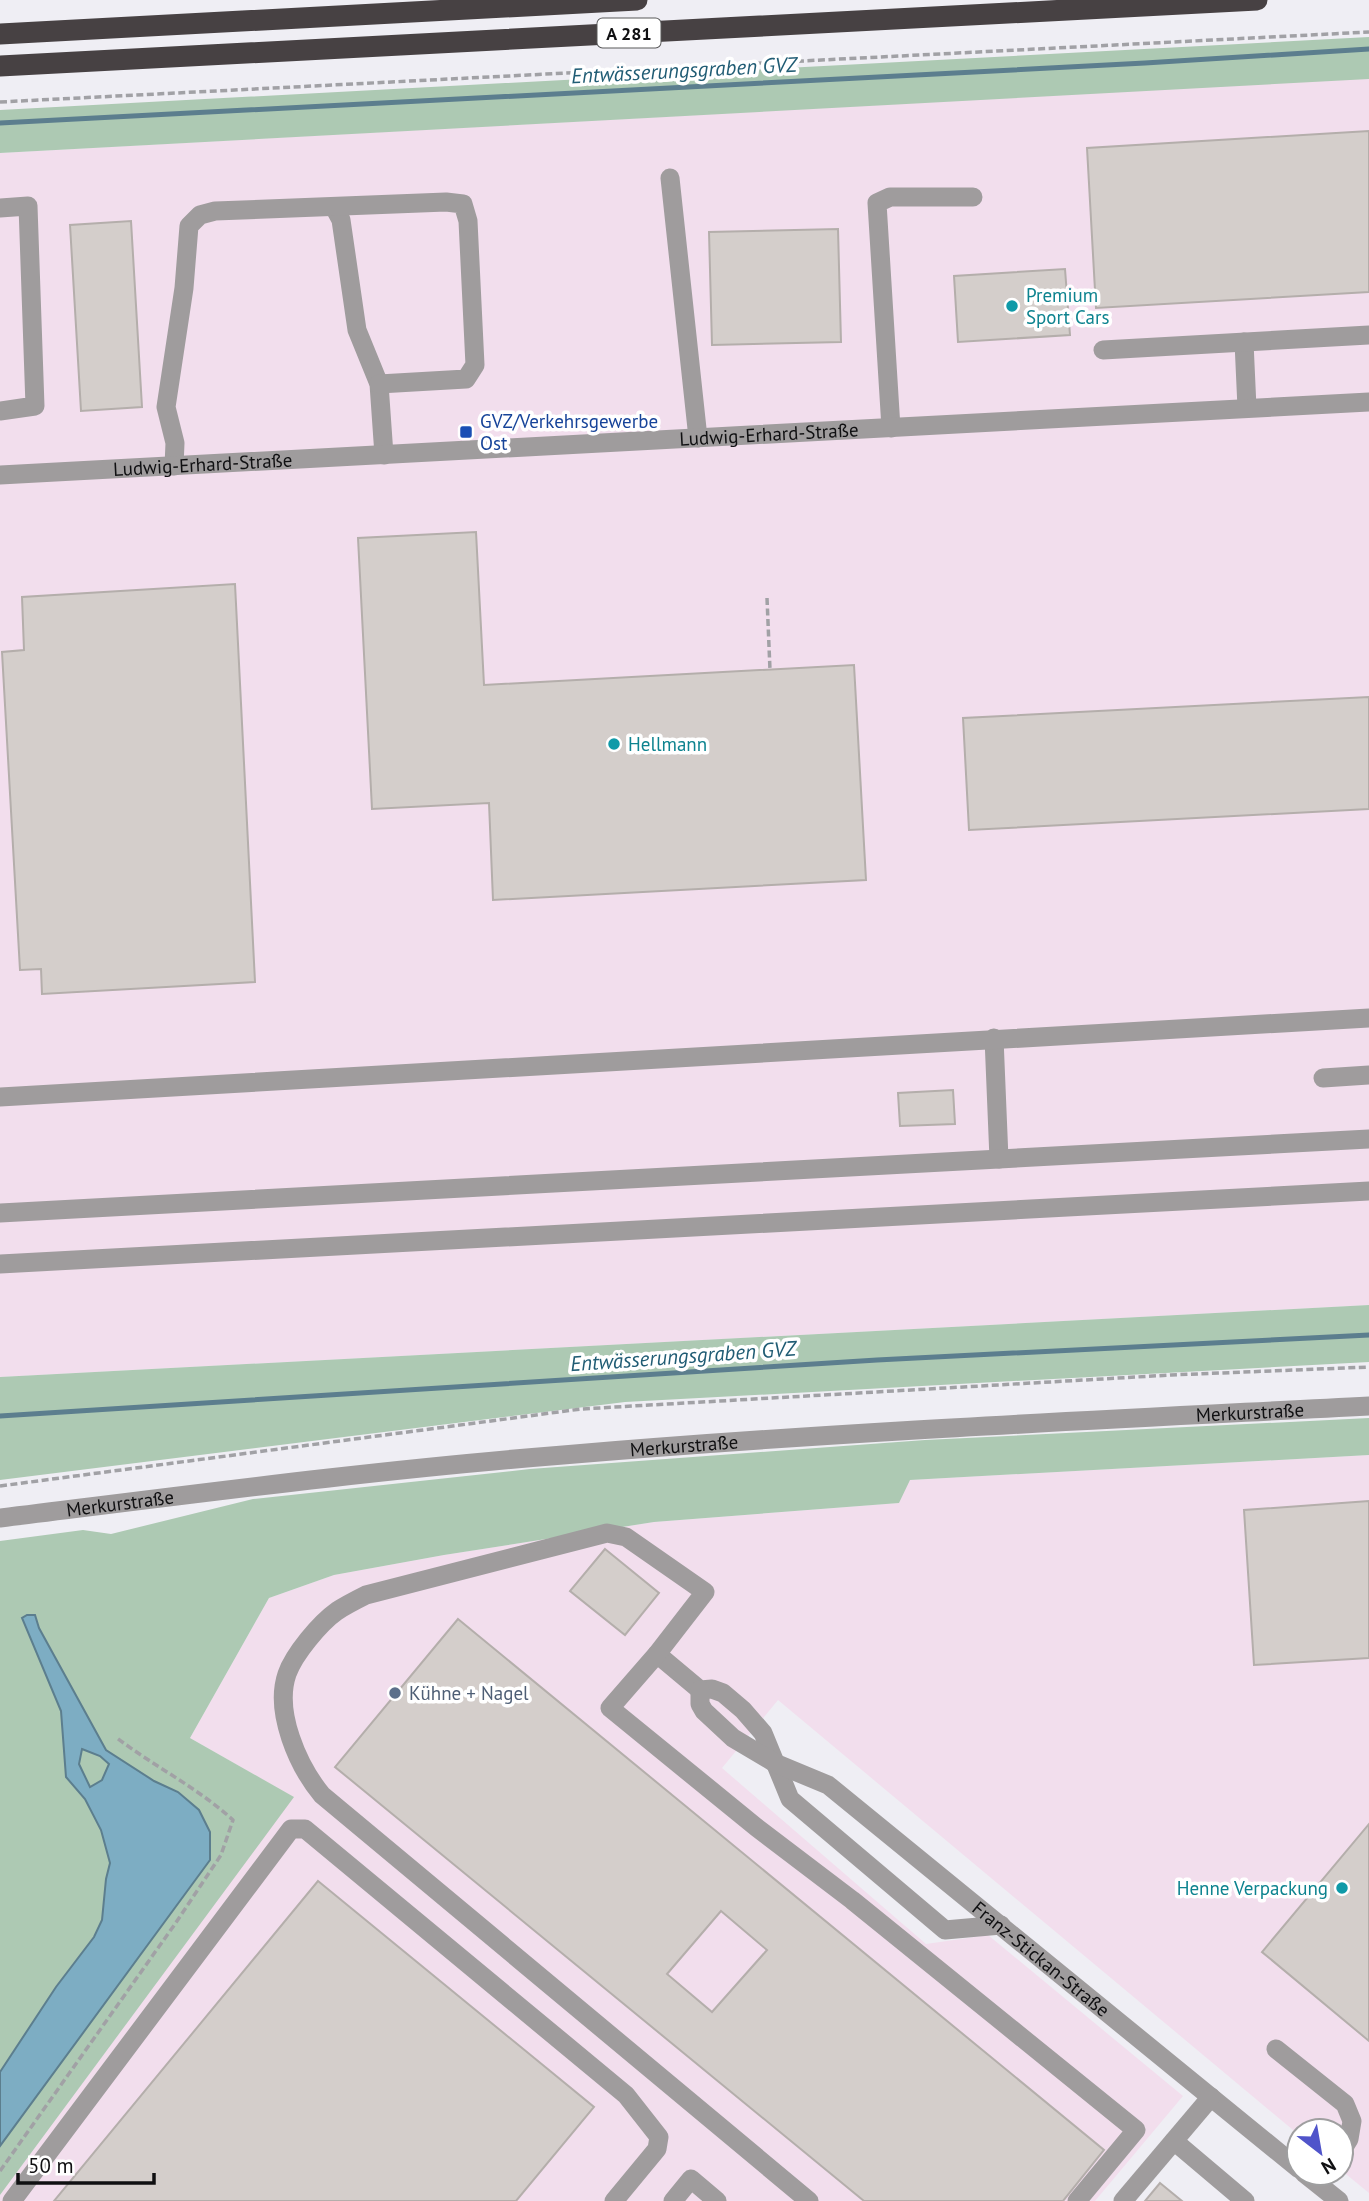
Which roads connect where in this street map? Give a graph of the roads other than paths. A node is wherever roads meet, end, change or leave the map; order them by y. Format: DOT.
graph roads {
  1 [pos="637,0"];
  2 [pos="1257,0"];
  3 [pos="0,34"];
  4 [pos="0,66"];
  5 [pos="670,178"];
  6 [pos="974,197"];
  7 [pos="334,207"];
  8 [pos="0,208"];
  9 [pos="1369,335"];
  10 [pos="1244,342"];
  11 [pos="1103,350"];
  12 [pos="379,384"];
  13 [pos="1369,402"];
  14 [pos="1247,408"];
  15 [pos="0,411"];
  16 [pos="891,428"];
  17 [pos="698,438"];
  18 [pos="384,455"];
  19 [pos="174,466"];
  20 [pos="0,475"];
  21 [pos="1369,1017"];
  22 [pos="995,1038"];
  23 [pos="1369,1075"];
  24 [pos="1324,1078"];
  25 [pos="0,1097"];
  26 [pos="1369,1139"];
  27 [pos="999,1159"];
  28 [pos="1369,1191"];
  29 [pos="0,1213"];
  30 [pos="0,1264"];
  31 [pos="1369,1406"];
  32 [pos="0,1518"];
  33 [pos="657,1654"];
  34 [pos="700,1690"];
  35 [pos="775,1763"];
  36 [pos="1001,1925"];
  37 [pos="1276,2049"];
  38 [pos="1211,2097"];
  39 [pos="1350,2117"];
  40 [pos="1174,2141"];
  41 [pos="1285,2158"];
  42 [pos="624,2198"];
  43 [pos="12,2201"];
  44 [pos="673,2201"];
  45 [pos="717,2201"];
  46 [pos="809,2201"];
  47 [pos="1077,2201"];
  48 [pos="1124,2201"];
  49 [pos="1245,2201"];
  1 -- 3 [label="highway, A 281"];
  2 -- 4 [label="highway, A 281"];
  5 -- 17 [label="street"];
  6 -- 16 [label="street"];
  7 -- 12 [label="street"];
  7 -- 12 [label="street"];
  7 -- 19 [label="street"];
  8 -- 15 [label="street"];
  9 -- 10 [label="street"];
  10 -- 11 [label="street"];
  10 -- 14 [label="street"];
  12 -- 18 [label="street"];
  13 -- 14 [label="street, Ludwig-Erhard-Straße"];
  14 -- 16 [label="street, Ludwig-Erhard-Straße"];
  16 -- 17 [label="street, Ludwig-Erhard-Straße"];
  17 -- 18 [label="street, Ludwig-Erhard-Straße"];
  18 -- 19 [label="street, Ludwig-Erhard-Straße"];
  19 -- 20 [label="street, Ludwig-Erhard-Straße"];
  21 -- 22 [label="street"];
  22 -- 25 [label="street"];
  22 -- 27 [label="street"];
  23 -- 24 [label="street"];
  26 -- 27 [label="street"];
  27 -- 29 [label="street"];
  28 -- 30 [label="street"];
  31 -- 32 [label="street, Merkurstraße"];
  33 -- 34 [label="street"];
  33 -- 46 [label="street"];
  33 -- 47 [label="street"];
  34 -- 35 [label="street, Franz-Stickan-Straße"];
  34 -- 35 [label="street"];
  35 -- 36 [label="street, Franz-Stickan-Straße"];
  35 -- 36 [label="street"];
  36 -- 38 [label="street, Franz-Stickan-Straße"];
  37 -- 39 [label="street"];
  38 -- 40 [label="street"];
  38 -- 41 [label="street, Franz-Stickan-Straße"];
  40 -- 48 [label="street"];
  40 -- 49 [label="street"];
  42 -- 43 [label="street"];
  44 -- 45 [label="street"];
}
